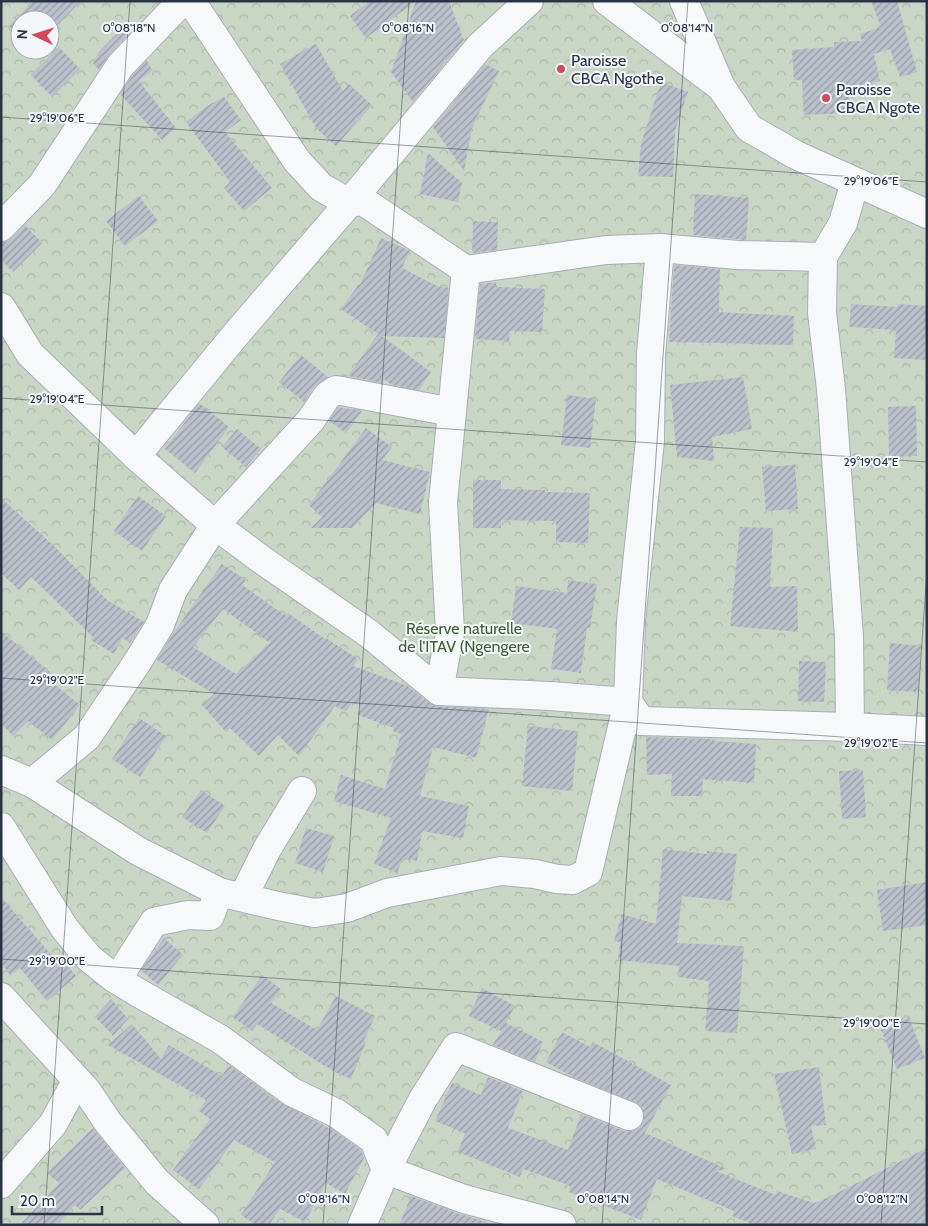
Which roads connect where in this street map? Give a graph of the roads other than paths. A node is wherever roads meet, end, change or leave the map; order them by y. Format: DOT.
graph roads {
  1 [pos="182,1"];
  2 [pos="191,1"];
  3 [pos="529,1"];
  4 [pos="607,1"];
  5 [pos="684,1"];
  6 [pos="721,87"];
  7 [pos="855,182"];
  8 [pos="350,203"];
  9 [pos="927,214"];
  10 [pos="1,226"];
  11 [pos="660,248"];
  12 [pos="822,257"];
  13 [pos="466,270"];
  14 [pos="1,307"];
  15 [pos="452,412"];
  16 [pos="136,456"];
  17 [pos="215,525"];
  18 [pos="439,691"];
  19 [pos="628,702"];
  20 [pos="850,727"];
  21 [pos="927,731"];
  22 [pos="1,770"];
  23 [pos="32,783"];
  24 [pos="302,791"];
  25 [pos="1,827"];
  26 [pos="231,895"];
  27 [pos="114,978"];
  28 [pos="1,997"];
  29 [pos="77,1080"];
  30 [pos="629,1116"];
  31 [pos="386,1170"];
  32 [pos="1,1184"];
  33 [pos="205,1225"];
  34 [pos="362,1225"];
  35 [pos="562,1225"];
  1 -- 10 [label="street"];
  2 -- 8 [label="street"];
  3 -- 8 [label="street"];
  4 -- 6 [label="street"];
  5 -- 6 [label="street"];
  6 -- 7 [label="street"];
  7 -- 9 [label="street"];
  7 -- 12 [label="street"];
  8 -- 13 [label="street"];
  8 -- 16 [label="street"];
  11 -- 12 [label="street"];
  11 -- 13 [label="street"];
  11 -- 19 [label="street"];
  12 -- 20 [label="street"];
  13 -- 15 [label="street"];
  14 -- 16 [label="street"];
  15 -- 17 [label="street"];
  15 -- 18 [label="street"];
  16 -- 17 [label="street"];
  17 -- 18 [label="street"];
  17 -- 23 [label="street"];
  18 -- 19 [label="street"];
  19 -- 20 [label="street"];
  19 -- 26 [label="street"];
  20 -- 21 [label="street"];
  22 -- 23 [label="street"];
  23 -- 26 [label="street"];
  24 -- 26 [label="street"];
  25 -- 27 [label="street"];
  26 -- 27 [label="street"];
  27 -- 31 [label="street"];
  28 -- 29 [label="street"];
  29 -- 32 [label="street"];
  29 -- 33 [label="street"];
  30 -- 31 [label="street"];
  31 -- 34 [label="street"];
  31 -- 35 [label="street"];
}
